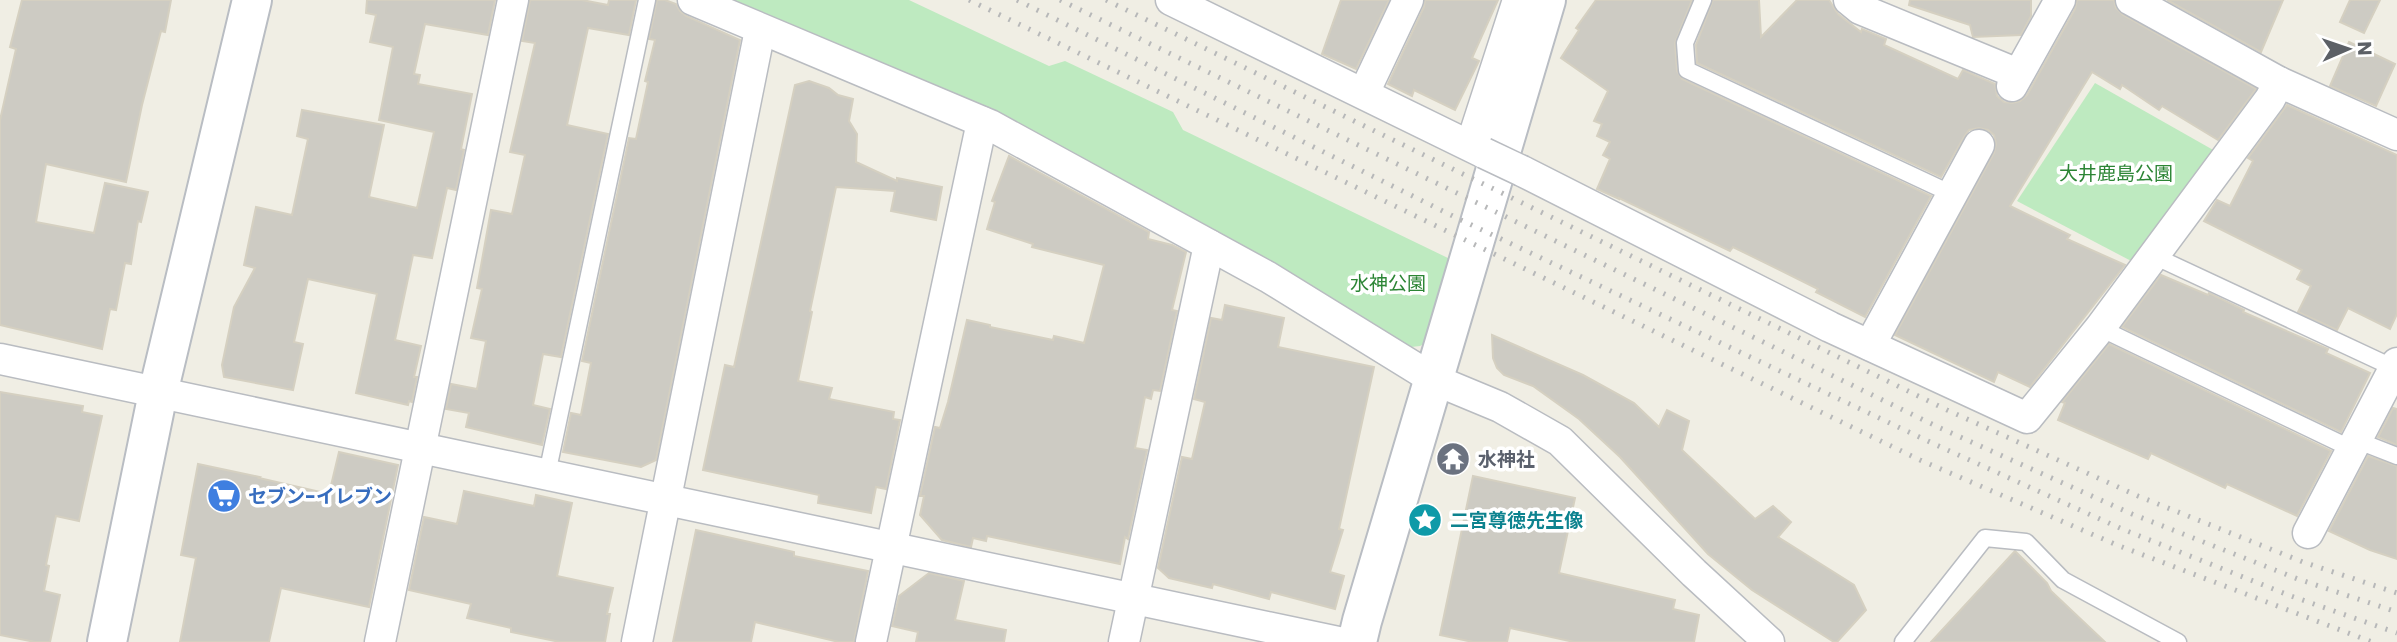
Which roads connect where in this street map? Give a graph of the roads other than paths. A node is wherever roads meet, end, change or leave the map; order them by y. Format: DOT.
graph roads {
  1 [pos="252,0"];
  2 [pos="513,0"];
  3 [pos="647,0"];
  4 [pos="693,0"];
  5 [pos="1171,0"];
  6 [pos="1408,0"];
  7 [pos="1518,0"];
  8 [pos="1546,0"];
  9 [pos="1703,0"];
  10 [pos="1849,0"];
  11 [pos="2060,0"];
  12 [pos="2131,0"];
  13 [pos="760,30"];
  14 [pos="2279,82"];
  15 [pos="1364,93"];
  16 [pos="982,122"];
  17 [pos="2397,135"];
  18 [pos="1979,145"];
  19 [pos="1477,149"];
  20 [pos="1952,194"];
  21 [pos="1209,245"];
  22 [pos="2154,256"];
  23 [pos="2100,328"];
  24 [pos="1870,345"];
  25 [pos="0,359"];
  26 [pos="2396,366"];
  27 [pos="1435,380"];
  28 [pos="158,393"];
  29 [pos="2354,445"];
  30 [pos="420,447"];
  31 [pos="2397,456"];
  32 [pos="547,474"];
  33 [pos="666,499"];
  34 [pos="2308,533"];
  35 [pos="891,547"];
  36 [pos="1133,598"];
  37 [pos="107,642"];
  38 [pos="380,642"];
  39 [pos="637,642"];
  40 [pos="872,642"];
  41 [pos="1124,642"];
  42 [pos="1338,642"];
  43 [pos="1357,642"];
  44 [pos="1769,642"];
  45 [pos="1903,642"];
  46 [pos="2178,642"];
  1 -- 28 [label="street"];
  2 -- 30 [label="street"];
  3 -- 32 [label="lane"];
  4 -- 13 [label="street"];
  5 -- 15 [label="street"];
  6 -- 15 [label="street"];
  7 -- 19 [label="street"];
  8 -- 27 [label="street"];
  9 -- 20 [label="lane"];
  10 -- 11 [label="street"];
  12 -- 14 [label="street"];
  13 -- 16 [label="street"];
  13 -- 33 [label="street"];
  14 -- 17 [label="street"];
  14 -- 22 [label="street"];
  15 -- 19 [label="street"];
  16 -- 21 [label="street"];
  16 -- 35 [label="street"];
  18 -- 20 [label="street"];
  19 -- 24 [label="street, bridge"];
  20 -- 24 [label="street"];
  21 -- 27 [label="street"];
  21 -- 36 [label="street"];
  22 -- 23 [label="street"];
  22 -- 26 [label="lane"];
  23 -- 24 [label="street"];
  23 -- 29 [label="lane"];
  25 -- 28 [label="street"];
  26 -- 29 [label="street"];
  27 -- 43 [label="street"];
  27 -- 44 [label="street"];
  28 -- 30 [label="street"];
  28 -- 37 [label="street"];
  29 -- 31 [label="lane"];
  29 -- 34 [label="street"];
  30 -- 32 [label="street"];
  30 -- 38 [label="street"];
  32 -- 33 [label="street"];
  33 -- 35 [label="street"];
  33 -- 39 [label="street"];
  35 -- 36 [label="street"];
  35 -- 40 [label="street"];
  36 -- 41 [label="street"];
  36 -- 42 [label="street"];
  45 -- 46 [label="lane"];
}
